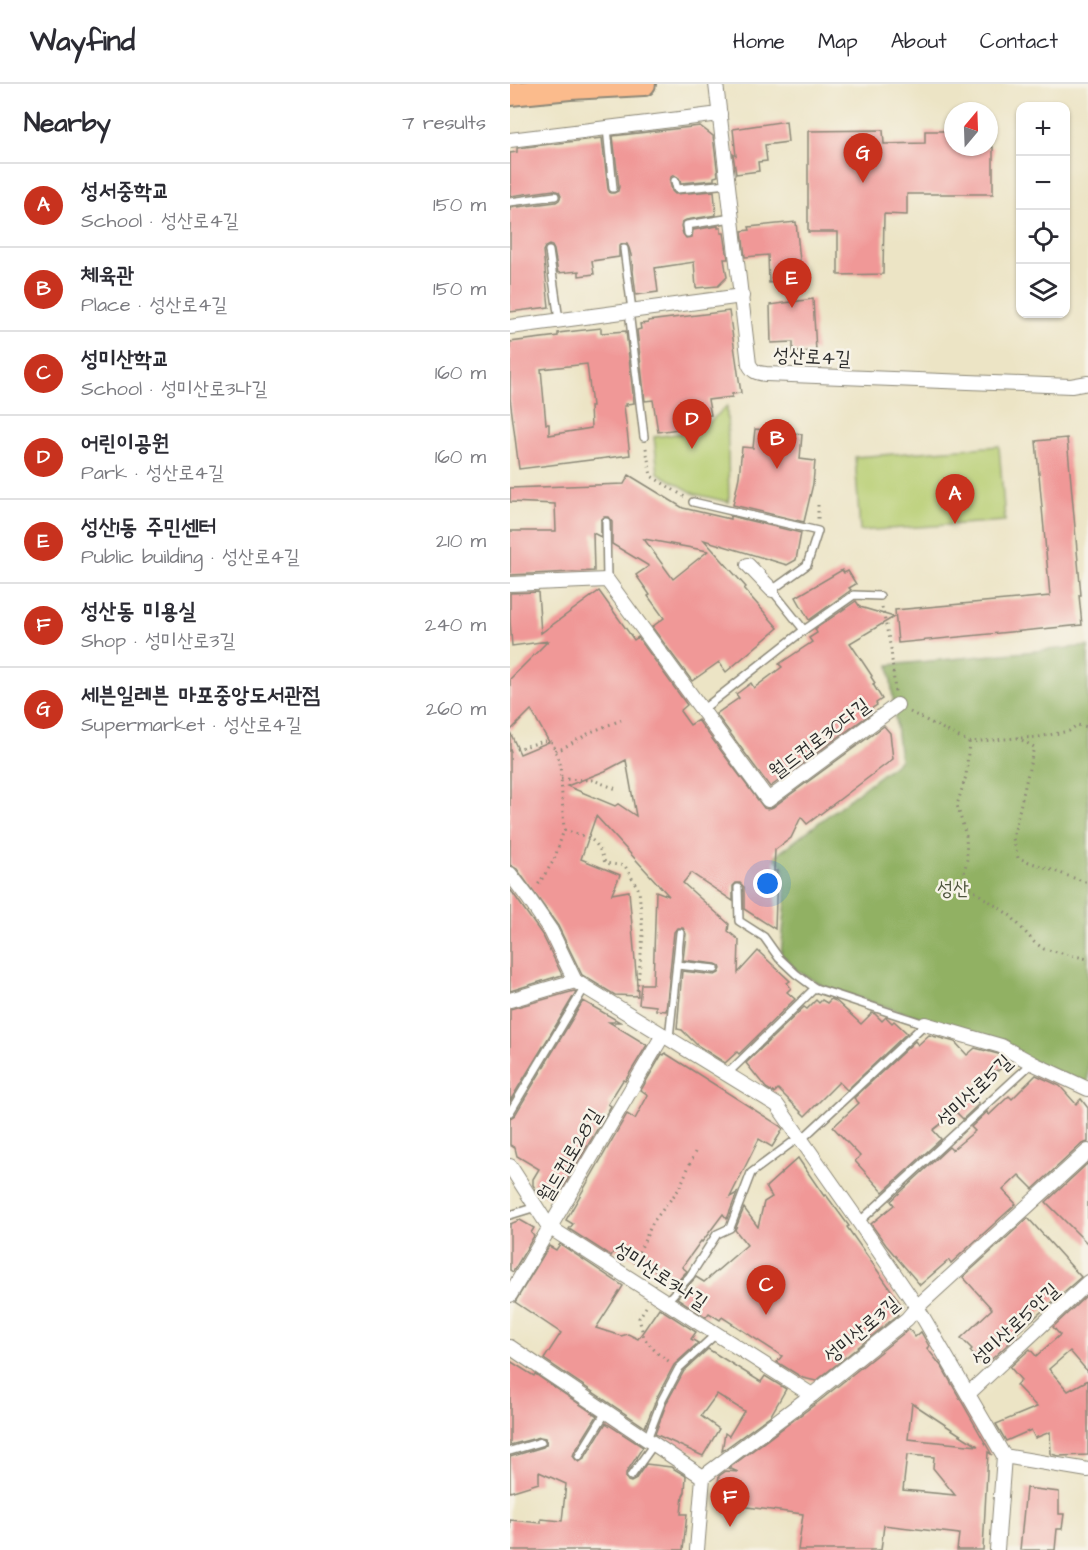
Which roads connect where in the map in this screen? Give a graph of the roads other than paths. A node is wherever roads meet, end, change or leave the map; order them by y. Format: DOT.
graph roads {
  1 [pos="644,84"];
  2 [pos="716,84"];
  3 [pos="510,94"];
  4 [pos="720,114"];
  5 [pos="607,128"];
  6 [pos="510,140"];
  7 [pos="675,181"];
  8 [pos="728,184"];
  9 [pos="614,188"];
  10 [pos="555,196"];
  11 [pos="510,202"];
  12 [pos="732,218"];
  13 [pos="688,232"];
  14 [pos="624,249"];
  15 [pos="549,251"];
  16 [pos="742,296"];
  17 [pos="631,311"];
  18 [pos="559,320"];
  19 [pos="510,327"];
  20 [pos="1088,383"];
  21 [pos="644,437"];
  22 [pos="693,502"];
  23 [pos="606,522"];
  24 [pos="748,565"];
  25 [pos="607,580"];
  26 [pos="510,584"];
  27 [pos="772,590"];
  28 [pos="880,596"];
  29 [pos="804,630"];
  30 [pos="897,705"];
  31 [pos="702,710"];
  32 [pos="510,874"];
  33 [pos="738,888"];
  34 [pos="680,933"];
  35 [pos="677,965"];
  36 [pos="715,969"];
  37 [pos="580,984"];
  38 [pos="815,988"];
  39 [pos="510,1000"];
  40 [pos="926,1024"];
  41 [pos="666,1037"];
  42 [pos="1032,1063"];
  43 [pos="727,1074"];
  44 [pos="1088,1089"];
  45 [pos="510,1112"];
  46 [pos="802,1139"];
  47 [pos="1088,1151"];
  48 [pos="510,1166"];
  49 [pos="536,1206"];
  50 [pos="510,1215"];
  51 [pos="859,1222"];
  52 [pos="549,1227"];
  53 [pos="1088,1282"];
  54 [pos="510,1295"];
  55 [pos="666,1302"];
  56 [pos="916,1307"];
  57 [pos="716,1334"];
  58 [pos="510,1347"];
  59 [pos="968,1394"];
  60 [pos="812,1395"];
  61 [pos="606,1412"];
  62 [pos="541,1442"];
  63 [pos="650,1442"];
  64 [pos="510,1451"];
  65 [pos="1004,1455"];
  66 [pos="579,1456"];
  67 [pos="1088,1470"];
  68 [pos="631,1476"];
  69 [pos="703,1477"];
  70 [pos="697,1550"];
  71 [pos="997,1550"];
  1 -- 3 [label="main road"];
  2 -- 4 [label="street, 성산로4길"];
  4 -- 5 [label="street"];
  4 -- 8 [label="street, 성산로4길"];
  5 -- 6 [label="street"];
  5 -- 9 [label="lane"];
  7 -- 8 [label="lane"];
  8 -- 12 [label="street, 성산로4길"];
  10 -- 11 [label="lane"];
  12 -- 13 [label="lane"];
  12 -- 16 [label="street, 성산로4길"];
  14 -- 17 [label="lane"];
  15 -- 18 [label="lane"];
  16 -- 17 [label="street"];
  16 -- 20 [label="street, 성산로4길"];
  17 -- 18 [label="street"];
  17 -- 21 [label="lane"];
  18 -- 19 [label="street"];
  22 -- 27 [label="lane"];
  23 -- 25 [label="lane"];
  24 -- 27 [label="street"];
  25 -- 26 [label="street"];
  25 -- 31 [label="street, 월드컵로30다길"];
  27 -- 29 [label="lane"];
  28 -- 29 [label="lane"];
  29 -- 31 [label="lane"];
  30 -- 31 [label="street, 월드컵로30다길"];
  32 -- 37 [label="street"];
  33 -- 38 [label="lane, 성미산로5길"];
  34 -- 35 [label="lane"];
  35 -- 36 [label="lane"];
  35 -- 41 [label="lane"];
  37 -- 39 [label="street"];
  37 -- 41 [label="street"];
  37 -- 45 [label="lane"];
  38 -- 40 [label="lane, 성미산로5길"];
  38 -- 43 [label="lane"];
  40 -- 42 [label="street, 성미산로5길"];
  40 -- 46 [label="lane"];
  41 -- 43 [label="street"];
  41 -- 52 [label="street, 월드컵로28길"];
  42 -- 44 [label="street"];
  42 -- 51 [label="lane, 성미산로5길"];
  43 -- 46 [label="street"];
  46 -- 51 [label="street"];
  46 -- 55 [label="lane"];
  47 -- 56 [label="street, 성미산로3길"];
  48 -- 49 [label="street, 성미산로3나길"];
  49 -- 50 [label="lane"];
  49 -- 52 [label="street, 성미산로3나길"];
  51 -- 56 [label="street"];
  52 -- 54 [label="street, 월드컵로28길"];
  52 -- 55 [label="street, 성미산로3나길"];
  53 -- 59 [label="street, 성미산로5안길"];
  55 -- 57 [label="street, 성미산로3나길"];
  56 -- 59 [label="street"];
  56 -- 60 [label="street, 성미산로3길"];
  57 -- 60 [label="street, 성미산로3나길"];
  57 -- 63 [label="lane"];
  58 -- 61 [label="street"];
  59 -- 65 [label="street"];
  60 -- 69 [label="street, 성미산로3길"];
  61 -- 63 [label="street"];
  61 -- 66 [label="lane"];
  62 -- 64 [label="lane"];
  63 -- 68 [label="lane"];
  63 -- 69 [label="street"];
  65 -- 67 [label="street"];
  65 -- 71 [label="street"];
  69 -- 70 [label="street"];
}
